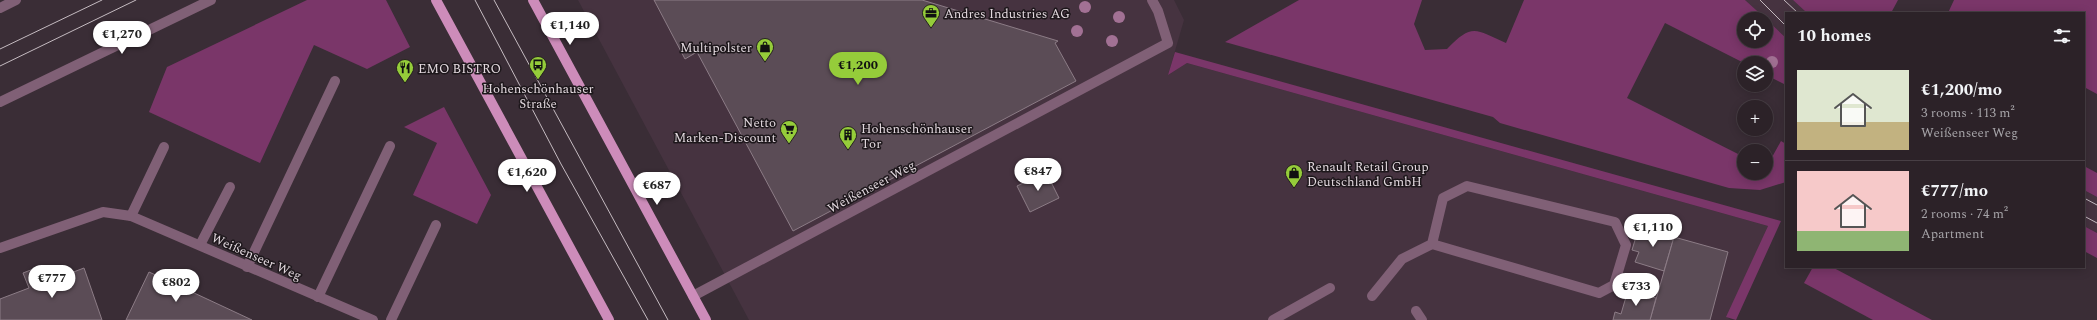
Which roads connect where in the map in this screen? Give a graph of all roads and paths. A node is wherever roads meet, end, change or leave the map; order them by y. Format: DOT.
graph roads {
  1 [pos="16,0"];
  2 [pos="211,0"];
  3 [pos="436,0"];
  4 [pos="533,0"];
  5 [pos="1152,0"];
  6 [pos="0,8"];
  7 [pos="335,81"];
  8 [pos="0,102"];
  9 [pos="390,146"];
  10 [pos="164,147"];
  11 [pos="230,187"];
  12 [pos="131,216"];
  13 [pos="436,225"];
  14 [pos="1432,244"];
  15 [pos="200,245"];
  16 [pos="0,248"];
  17 [pos="247,267"];
  18 [pos="1330,288"];
  19 [pos="693,296"];
  20 [pos="1372,296"];
  21 [pos="318,297"];
  22 [pos="373,320"];
  23 [pos="391,320"];
  24 [pos="609,320"];
  25 [pos="706,320"];
  26 [pos="1273,320"];
  1 -- 6 [label="street"];
  2 -- 8 [label="street"];
  3 -- 24 [label="main road"];
  4 -- 19 [label="main road"];
  5 -- 19 [label="street, Weißenseer Weg"];
  7 -- 17 [label="street"];
  9 -- 21 [label="street"];
  10 -- 12 [label="street"];
  11 -- 15 [label="street"];
  12 -- 15 [label="street, Weißenseer Weg"];
  12 -- 16 [label="street"];
  13 -- 23 [label="street"];
  14 -- 14 [label="street"];
  14 -- 20 [label="street"];
  15 -- 17 [label="street, Weißenseer Weg"];
  17 -- 21 [label="street, Weißenseer Weg"];
  18 -- 26 [label="street"];
  19 -- 25 [label="main road"];
  21 -- 22 [label="street, Weißenseer Weg"];
}
